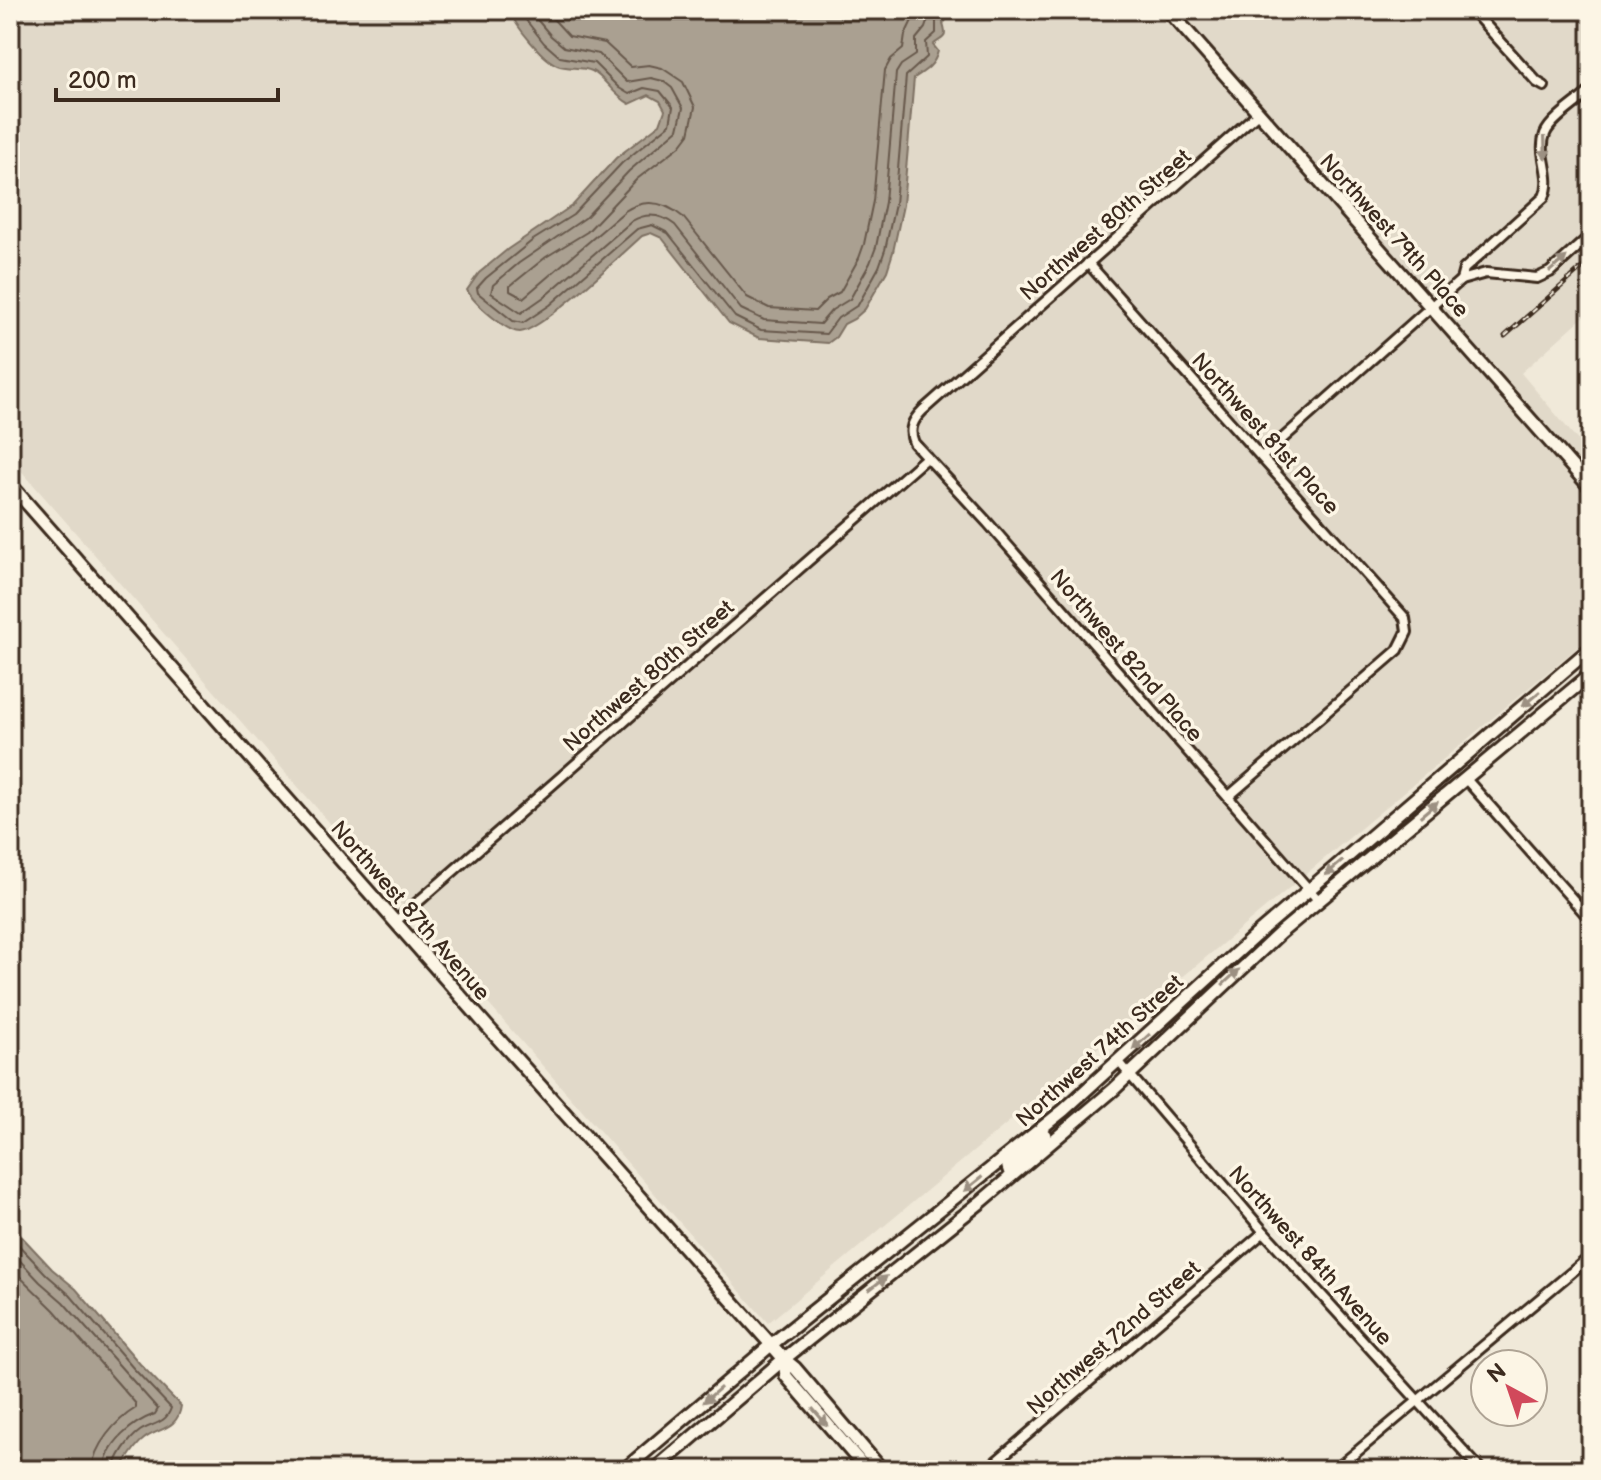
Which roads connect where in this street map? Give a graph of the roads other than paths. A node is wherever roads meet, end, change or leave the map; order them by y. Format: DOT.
graph roads {
  1 [pos="1168,10"];
  2 [pos="1472,10"];
  3 [pos="1544,86"];
  4 [pos="1591,91"];
  5 [pos="1259,112"];
  6 [pos="1591,235"];
  7 [pos="1088,263"];
  8 [pos="1461,280"];
  9 [pos="1430,306"];
  10 [pos="910,432"];
  11 [pos="1263,456"];
  12 [pos="927,457"];
  13 [pos="10,484"];
  14 [pos="1591,488"];
  15 [pos="1591,648"];
  16 [pos="1591,674"];
  17 [pos="1465,778"];
  18 [pos="1228,797"];
  19 [pos="1309,889"];
  20 [pos="1319,901"];
  21 [pos="1591,920"];
  22 [pos="395,922"];
  23 [pos="1119,1062"];
  24 [pos="1130,1075"];
  25 [pos="1064,1110"];
  26 [pos="1011,1176"];
  27 [pos="1264,1232"];
  28 [pos="1591,1256"];
  29 [pos="772,1344"];
  30 [pos="784,1359"];
  31 [pos="1418,1400"];
  32 [pos="624,1470"];
  33 [pos="654,1470"];
  34 [pos="867,1470"];
  35 [pos="882,1470"];
  36 [pos="986,1470"];
  37 [pos="1335,1470"];
  38 [pos="1481,1470"];
  1 -- 5 [label="main road, Northwest 79th Place"];
  2 -- 3 [label="street"];
  4 -- 8 [label="street, one-way"];
  5 -- 7 [label="street, Northwest 80th Street"];
  5 -- 9 [label="main road, Northwest 79th Place"];
  8 -- 6 [label="street, one-way"];
  7 -- 10 [label="street, Northwest 80th Street"];
  7 -- 11 [label="street, Northwest 81st Place"];
  8 -- 9 [label="street"];
  9 -- 11 [label="street"];
  9 -- 14 [label="main road, Northwest 79th Place"];
  10 -- 12 [label="street, Northwest 82nd Place"];
  11 -- 18 [label="street, Northwest 81st Place"];
  12 -- 18 [label="street, Northwest 82nd Place"];
  12 -- 22 [label="street, Northwest 80th Street"];
  13 -- 22 [label="main road, Northwest 87th Avenue"];
  15 -- 19 [label="main road, Northwest 74th Street, one-way"];
  16 -- 17 [label="main road, Northwest 74th Street"];
  20 -- 17 [label="main road, Northwest 74th Street, one-way"];
  17 -- 21 [label="street"];
  18 -- 19 [label="street, Northwest 82nd Place"];
  19 -- 20 [label="street, Northwest 82nd Place"];
  19 -- 23 [label="main road, Northwest 74th Street, one-way"];
  24 -- 20 [label="main road, Northwest 74th Street, one-way"];
  22 -- 29 [label="main road, Northwest 87th Avenue"];
  23 -- 24 [label="street, Northwest 84th Avenue"];
  23 -- 25 [label="main road, Northwest 74th Street"];
  24 -- 26 [label="main road, Northwest 74th Street"];
  24 -- 27 [label="street, Northwest 84th Avenue"];
  25 -- 26 [label="main road"];
  25 -- 29 [label="main road, Northwest 74th Street, one-way"];
  30 -- 26 [label="main road, Northwest 74th Street, one-way"];
  27 -- 31 [label="street, Northwest 84th Avenue"];
  27 -- 36 [label="street, Northwest 72nd Street"];
  28 -- 31 [label="street"];
  29 -- 30 [label="main road, Northwest 87th Avenue"];
  29 -- 32 [label="main road, Northwest 74th Street, one-way"];
  30 -- 33 [label="main road, Northwest 74th Street"];
  30 -- 34 [label="main road, Northwest 87th Avenue, one-way"];
  30 -- 35 [label="main road, Northwest 87th Avenue"];
  31 -- 37 [label="street"];
  31 -- 38 [label="street, Northwest 84th Avenue"];
}
